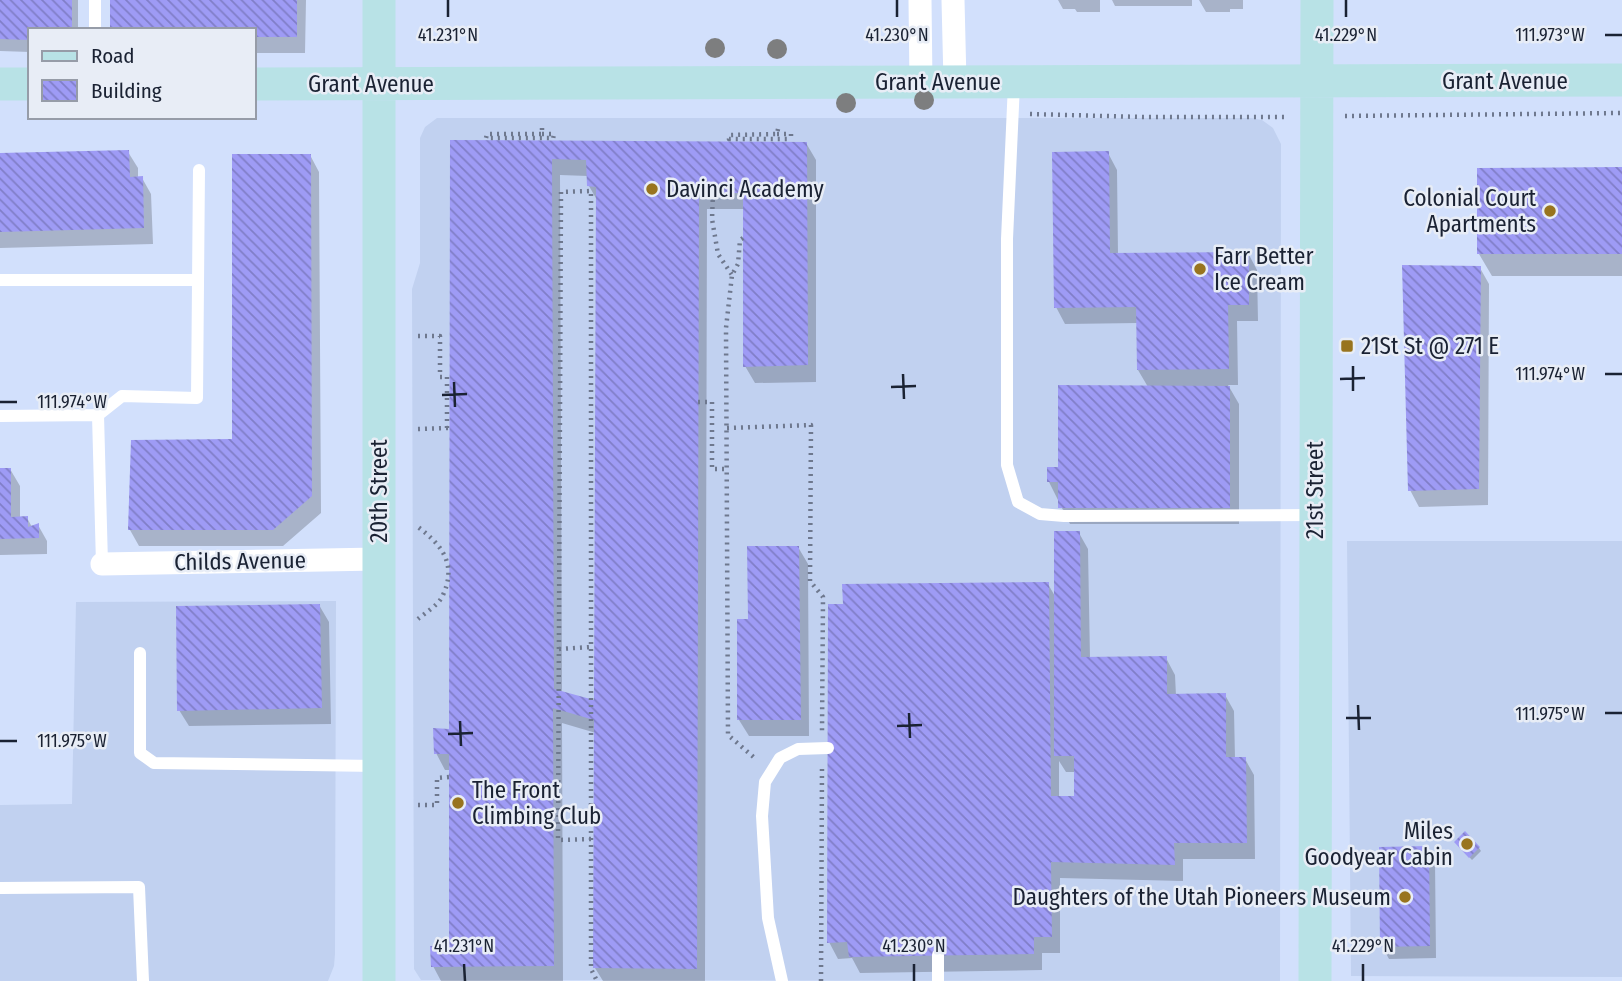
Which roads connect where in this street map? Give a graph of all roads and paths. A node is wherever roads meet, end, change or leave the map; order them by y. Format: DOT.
graph roads {
  1 [pos="95,0"];
  2 [pos="379,0"];
  3 [pos="920,0"];
  4 [pos="954,0"];
  5 [pos="1317,0"];
  6 [pos="95,28"];
  7 [pos="1622,80"];
  8 [pos="1316,81"];
  9 [pos="955,82"];
  10 [pos="1014,82"];
  11 [pos="921,83"];
  12 [pos="0,84"];
  13 [pos="28,84"];
  14 [pos="256,84"];
  15 [pos="379,84"];
  16 [pos="553,139"];
  17 [pos="791,141"];
  18 [pos="199,170"];
  19 [pos="713,193"];
  20 [pos="743,238"];
  21 [pos="732,275"];
  22 [pos="0,280"];
  23 [pos="198,280"];
  24 [pos="418,336"];
  25 [pos="698,402"];
  26 [pos="98,415"];
  27 [pos="0,416"];
  28 [pos="727,428"];
  29 [pos="418,429"];
  30 [pos="727,469"];
  31 [pos="1316,515"];
  32 [pos="418,527"];
  33 [pos="378,559"];
  34 [pos="102,564"];
  35 [pos="418,619"];
  36 [pos="591,647"];
  37 [pos="559,649"];
  38 [pos="140,653"];
  39 [pos="825,748"];
  40 [pos="377,766"];
  41 [pos="771,772"];
  42 [pos="449,777"];
  43 [pos="418,805"];
  44 [pos="591,839"];
  45 [pos="0,888"];
  46 [pos="938,955"];
  47 [pos="143,981"];
  48 [pos="379,981"];
  49 [pos="597,981"];
  50 [pos="782,981"];
  51 [pos="821,981"];
  52 [pos="938,981"];
  53 [pos="1315,981"];
  1 -- 6 [label="lane"];
  2 -- 15 [label="main road, 20th Street"];
  3 -- 11 [label="street"];
  4 -- 9 [label="street"];
  5 -- 8 [label="main road, 21st Street"];
  7 -- 8 [label="main road, Grant Avenue"];
  8 -- 10 [label="main road, Grant Avenue"];
  8 -- 31 [label="main road, 21st Street"];
  9 -- 10 [label="main road, Grant Avenue"];
  9 -- 11 [label="main road, Grant Avenue"];
  10 -- 31 [label="lane"];
  11 -- 15 [label="main road, Grant Avenue"];
  12 -- 13 [label="main road"];
  14 -- 15 [label="main road, Grant Avenue"];
  15 -- 33 [label="main road, 20th Street"];
  16 -- 16 [label="path"];
  17 -- 17 [label="path"];
  18 -- 23 [label="lane"];
  19 -- 21 [label="path"];
  20 -- 21 [label="path"];
  21 -- 28 [label="path"];
  22 -- 23 [label="lane"];
  23 -- 26 [label="lane"];
  24 -- 29 [label="path"];
  25 -- 30 [label="path"];
  26 -- 27 [label="lane"];
  26 -- 34 [label="lane"];
  28 -- 30 [label="path"];
  28 -- 39 [label="path"];
  30 -- 41 [label="path"];
  31 -- 53 [label="main road, 21st Street"];
  32 -- 35 [label="path"];
  33 -- 34 [label="street, Childs Avenue"];
  33 -- 40 [label="main road, 20th Street"];
  36 -- 37 [label="path"];
  36 -- 37 [label="path"];
  36 -- 44 [label="path"];
  37 -- 44 [label="path"];
  38 -- 40 [label="lane"];
  39 -- 41 [label="lane"];
  39 -- 51 [label="path"];
  40 -- 48 [label="main road, 20th Street"];
  41 -- 50 [label="lane"];
  42 -- 43 [label="path"];
  44 -- 49 [label="path"];
  45 -- 47 [label="lane"];
  46 -- 52 [label="lane"];
}
